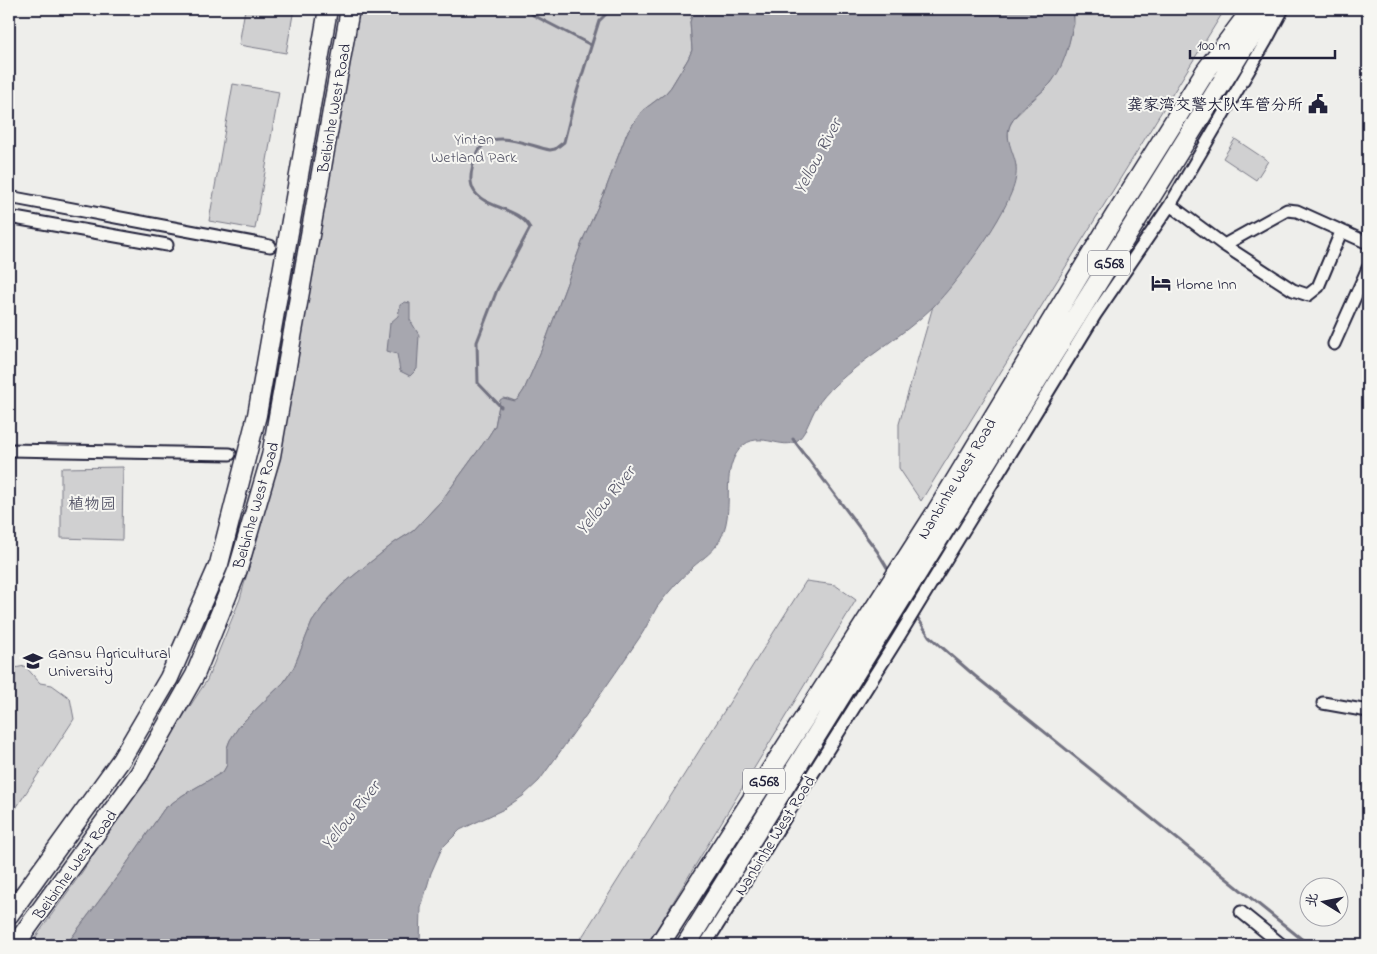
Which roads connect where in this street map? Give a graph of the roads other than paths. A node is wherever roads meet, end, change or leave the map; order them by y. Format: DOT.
graph roads {
  1 [pos="328,9"];
  2 [pos="350,9"];
  3 [pos="1252,9"];
  4 [pos="1272,9"];
  5 [pos="1283,9"];
  6 [pos="9,197"];
  7 [pos="1170,205"];
  8 [pos="9,217"];
  9 [pos="1341,232"];
  10 [pos="1368,243"];
  11 [pos="167,245"];
  12 [pos="1224,245"];
  13 [pos="270,246"];
  14 [pos="1368,268"];
  15 [pos="1334,344"];
  16 [pos="9,450"];
  17 [pos="230,454"];
  18 [pos="950,520"];
  19 [pos="882,629"];
  20 [pos="1323,703"];
  21 [pos="1368,711"];
  22 [pos="1241,912"];
  23 [pos="9,915"];
  24 [pos="15,945"];
  25 [pos="659,945"];
  26 [pos="686,945"];
  27 [pos="705,945"];
  28 [pos="1282,945"];
  1 -- 23 [label="main road, Beibinhe West Road"];
  2 -- 24 [label="main road, Beibinhe West Road"];
  3 -- 18 [label="highway, Nanbinhe West Road / G568"];
  4 -- 18 [label="highway, Nanbinhe West Road / G568"];
  5 -- 7 [label="street, Nanbinhe West Road"];
  6 -- 13 [label="street"];
  7 -- 12 [label="street"];
  7 -- 18 [label="street, Nanbinhe West Road"];
  8 -- 11 [label="street"];
  9 -- 10 [label="street"];
  9 -- 12 [label="street"];
  9 -- 12 [label="street"];
  14 -- 15 [label="street"];
  16 -- 17 [label="street"];
  18 -- 19 [label="highway, Nanbinhe West Road / G568"];
  19 -- 25 [label="highway, Nanbinhe West Road / G568"];
  19 -- 26 [label="highway, Nanbinhe West Road / G568"];
  19 -- 27 [label="street, Nanbinhe West Road"];
  20 -- 21 [label="street"];
  22 -- 28 [label="street"];
}
